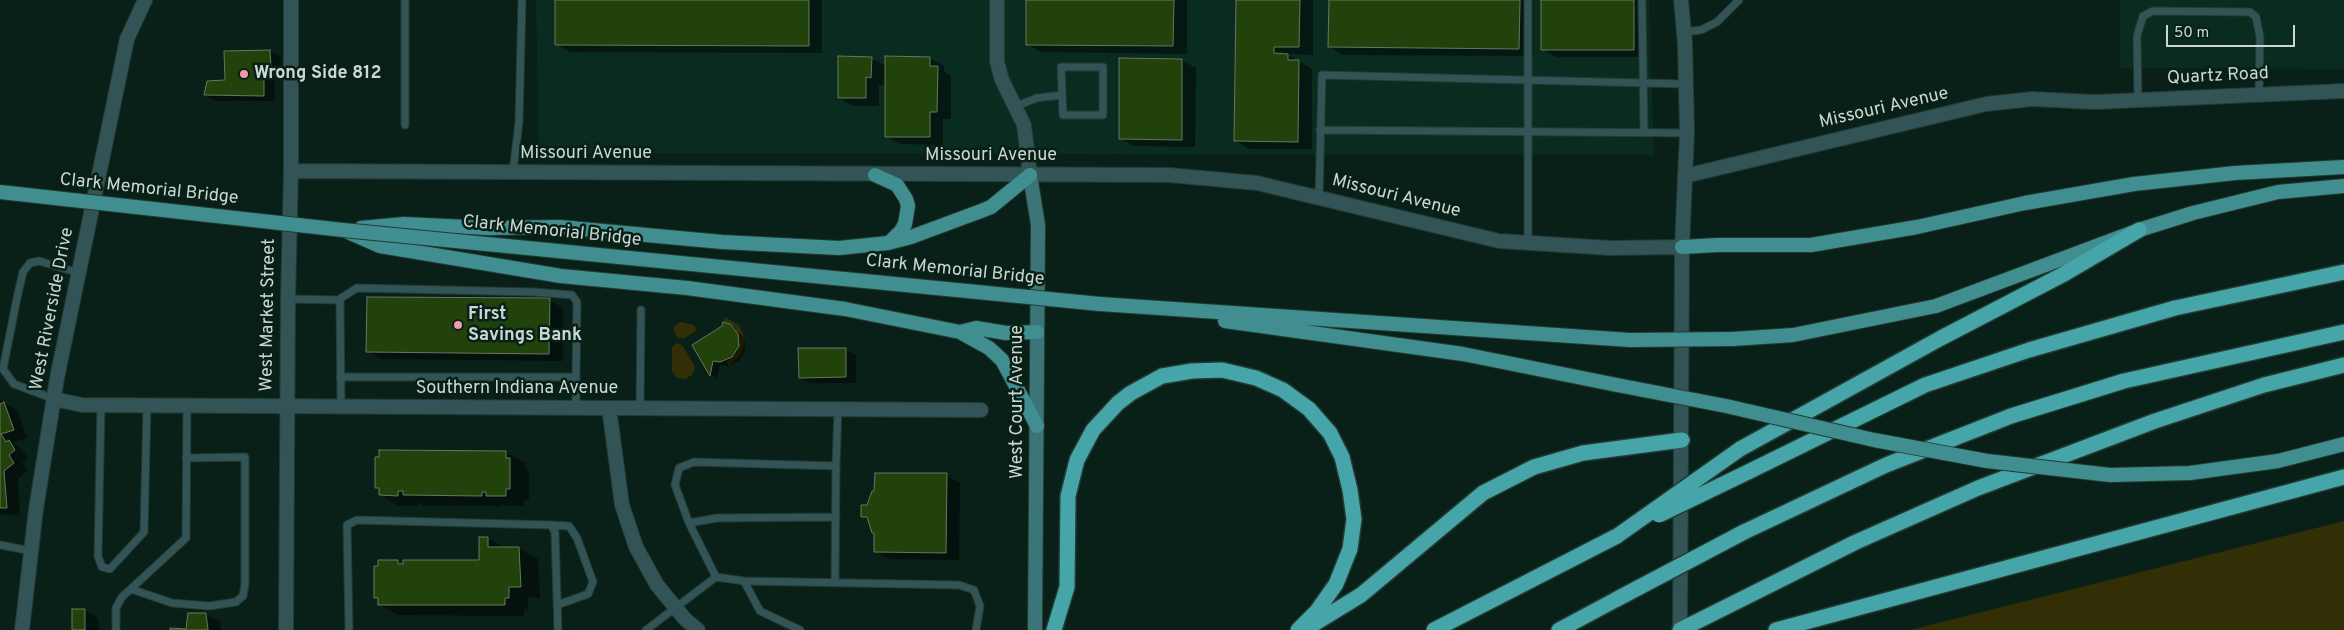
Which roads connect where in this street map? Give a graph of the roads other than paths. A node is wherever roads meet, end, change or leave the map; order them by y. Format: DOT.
graph roads {
  1 [pos="144,0"];
  2 [pos="291,0"];
  3 [pos="405,0"];
  4 [pos="522,0"];
  5 [pos="997,0"];
  6 [pos="1528,0"];
  7 [pos="1642,0"];
  8 [pos="1681,0"];
  9 [pos="1739,0"];
  10 [pos="1684,32"];
  11 [pos="1528,79"];
  12 [pos="1644,82"];
  13 [pos="1686,84"];
  14 [pos="2344,91"];
  15 [pos="2259,94"];
  16 [pos="1062,95"];
  17 [pos="2138,100"];
  18 [pos="2095,102"];
  19 [pos="1016,106"];
  20 [pos="405,125"];
  21 [pos="1320,130"];
  22 [pos="1528,132"];
  23 [pos="1644,133"];
  24 [pos="1687,133"];
  25 [pos="2344,167"];
  26 [pos="292,171"];
  27 [pos="514,172"];
  28 [pos="875,174"];
  29 [pos="1030,175"];
  30 [pos="1685,176"];
  31 [pos="2344,186"];
  32 [pos="0,192"];
  33 [pos="1319,198"];
  34 [pos="343,230"];
  35 [pos="2139,230"];
  36 [pos="888,243"];
  37 [pos="1528,243"];
  38 [pos="1682,247"];
  39 [pos="2344,272"];
  40 [pos="79,273"];
  41 [pos="288,299"];
  42 [pos="338,300"];
  43 [pos="1100,304"];
  44 [pos="641,310"];
  45 [pos="960,332"];
  46 [pos="1038,332"];
  47 [pos="2344,332"];
  48 [pos="2344,365"];
  49 [pos="340,377"];
  50 [pos="576,377"];
  51 [pos="54,400"];
  52 [pos="101,405"];
  53 [pos="147,406"];
  54 [pos="187,406"];
  55 [pos="287,407"];
  56 [pos="341,407"];
  57 [pos="576,408"];
  58 [pos="609,408"];
  59 [pos="640,408"];
  60 [pos="838,409"];
  61 [pos="981,410"];
  62 [pos="1037,426"];
  63 [pos="1682,440"];
  64 [pos="2344,444"];
  65 [pos="186,458"];
  66 [pos="836,466"];
  67 [pos="2344,479"];
  68 [pos="836,518"];
  69 [pos="689,523"];
  70 [pos="551,524"];
  71 [pos="1617,536"];
  72 [pos="0,545"];
  73 [pos="31,551"];
  74 [pos="716,577"];
  75 [pos="744,581"];
  76 [pos="835,583"];
  77 [pos="131,589"];
  78 [pos="557,604"];
  79 [pos="676,608"];
  80 [pos="22,630"];
  81 [pos="116,630"];
  82 [pos="286,630"];
  83 [pos="349,630"];
  84 [pos="558,630"];
  85 [pos="646,630"];
  86 [pos="698,630"];
  87 [pos="800,630"];
  88 [pos="976,630"];
  89 [pos="1035,630"];
  90 [pos="1054,630"];
  91 [pos="1298,630"];
  92 [pos="1305,630"];
  93 [pos="1434,630"];
  94 [pos="1559,630"];
  95 [pos="1680,630"];
  96 [pos="1776,630"];
  1 -- 40 [label="street, West Riverside Drive"];
  2 -- 26 [label="street, West Market Street"];
  3 -- 20 [label="lane"];
  4 -- 27 [label="lane"];
  5 -- 19 [label="street"];
  6 -- 11 [label="lane"];
  7 -- 12 [label="lane"];
  8 -- 10 [label="street"];
  9 -- 10 [label="lane"];
  10 -- 13 [label="street"];
  11 -- 12 [label="lane"];
  11 -- 21 [label="lane"];
  11 -- 22 [label="lane"];
  12 -- 13 [label="lane"];
  12 -- 23 [label="lane"];
  13 -- 24 [label="street"];
  14 -- 15 [label="street, Quartz Road"];
  15 -- 17 [label="street, Quartz Road"];
  15 -- 17 [label="lane"];
  16 -- 16 [label="lane"];
  16 -- 19 [label="lane"];
  17 -- 18 [label="street, Quartz Road"];
  18 -- 30 [label="street, Missouri Avenue"];
  19 -- 29 [label="street"];
  21 -- 22 [label="lane"];
  21 -- 33 [label="lane"];
  22 -- 23 [label="lane"];
  22 -- 37 [label="lane"];
  23 -- 24 [label="lane"];
  24 -- 30 [label="street"];
  25 -- 38 [label="main road"];
  26 -- 27 [label="street, Missouri Avenue"];
  26 -- 41 [label="street, West Market Street"];
  27 -- 28 [label="street, Missouri Avenue"];
  28 -- 29 [label="street, Missouri Avenue"];
  28 -- 36 [label="main road"];
  29 -- 33 [label="street, Missouri Avenue"];
  29 -- 36 [label="main road"];
  29 -- 46 [label="main road, West Court Avenue"];
  30 -- 38 [label="street"];
  31 -- 35 [label="main road"];
  32 -- 34 [label="main road, Clark Memorial Bridge, bridge"];
  33 -- 37 [label="street, Missouri Avenue"];
  34 -- 36 [label="main road, bridge"];
  34 -- 43 [label="main road, Clark Memorial Bridge, bridge"];
  34 -- 45 [label="main road"];
  35 -- 43 [label="main road, bridge"];
  35 -- 71 [label="highway, bridge"];
  37 -- 38 [label="street, Missouri Avenue"];
  38 -- 63 [label="street"];
  39 -- 71 [label="highway, bridge"];
  40 -- 51 [label="street, West Riverside Drive"];
  40 -- 51 [label="lane"];
  41 -- 42 [label="lane"];
  41 -- 55 [label="street, West Market Street"];
  42 -- 49 [label="lane"];
  42 -- 50 [label="lane"];
  43 -- 64 [label="main road, bridge"];
  44 -- 59 [label="lane"];
  45 -- 46 [label="main road"];
  45 -- 62 [label="main road"];
  46 -- 62 [label="main road, West Court Avenue"];
  47 -- 94 [label="highway, bridge"];
  48 -- 95 [label="highway"];
  49 -- 50 [label="lane"];
  49 -- 56 [label="lane"];
  50 -- 57 [label="lane"];
  51 -- 52 [label="street, Southern Indiana Avenue"];
  51 -- 73 [label="street, West Riverside Drive"];
  52 -- 53 [label="street, Southern Indiana Avenue"];
  52 -- 53 [label="lane"];
  53 -- 54 [label="street, Southern Indiana Avenue"];
  54 -- 55 [label="street, Southern Indiana Avenue"];
  54 -- 65 [label="lane"];
  55 -- 56 [label="street, Southern Indiana Avenue"];
  55 -- 82 [label="street, West Market Street"];
  56 -- 57 [label="street, Southern Indiana Avenue"];
  57 -- 58 [label="street, Southern Indiana Avenue"];
  58 -- 59 [label="street, Southern Indiana Avenue"];
  58 -- 79 [label="street"];
  59 -- 60 [label="street, Southern Indiana Avenue"];
  60 -- 61 [label="street, Southern Indiana Avenue"];
  60 -- 66 [label="lane"];
  62 -- 89 [label="main road, West Court Avenue"];
  63 -- 92 [label="highway"];
  63 -- 95 [label="street"];
  65 -- 77 [label="lane"];
  65 -- 77 [label="lane"];
  66 -- 68 [label="lane"];
  66 -- 69 [label="lane"];
  67 -- 96 [label="highway"];
  68 -- 69 [label="lane"];
  68 -- 76 [label="lane"];
  69 -- 74 [label="lane"];
  70 -- 78 [label="lane"];
  70 -- 78 [label="lane"];
  70 -- 83 [label="lane"];
  71 -- 93 [label="highway"];
  72 -- 73 [label="lane"];
  73 -- 80 [label="street, West Riverside Drive"];
  74 -- 75 [label="lane"];
  74 -- 79 [label="lane"];
  75 -- 76 [label="lane"];
  75 -- 87 [label="lane"];
  76 -- 88 [label="lane"];
  77 -- 81 [label="lane"];
  78 -- 84 [label="lane"];
  79 -- 85 [label="lane"];
  79 -- 86 [label="street"];
  90 -- 91 [label="highway"];
}
